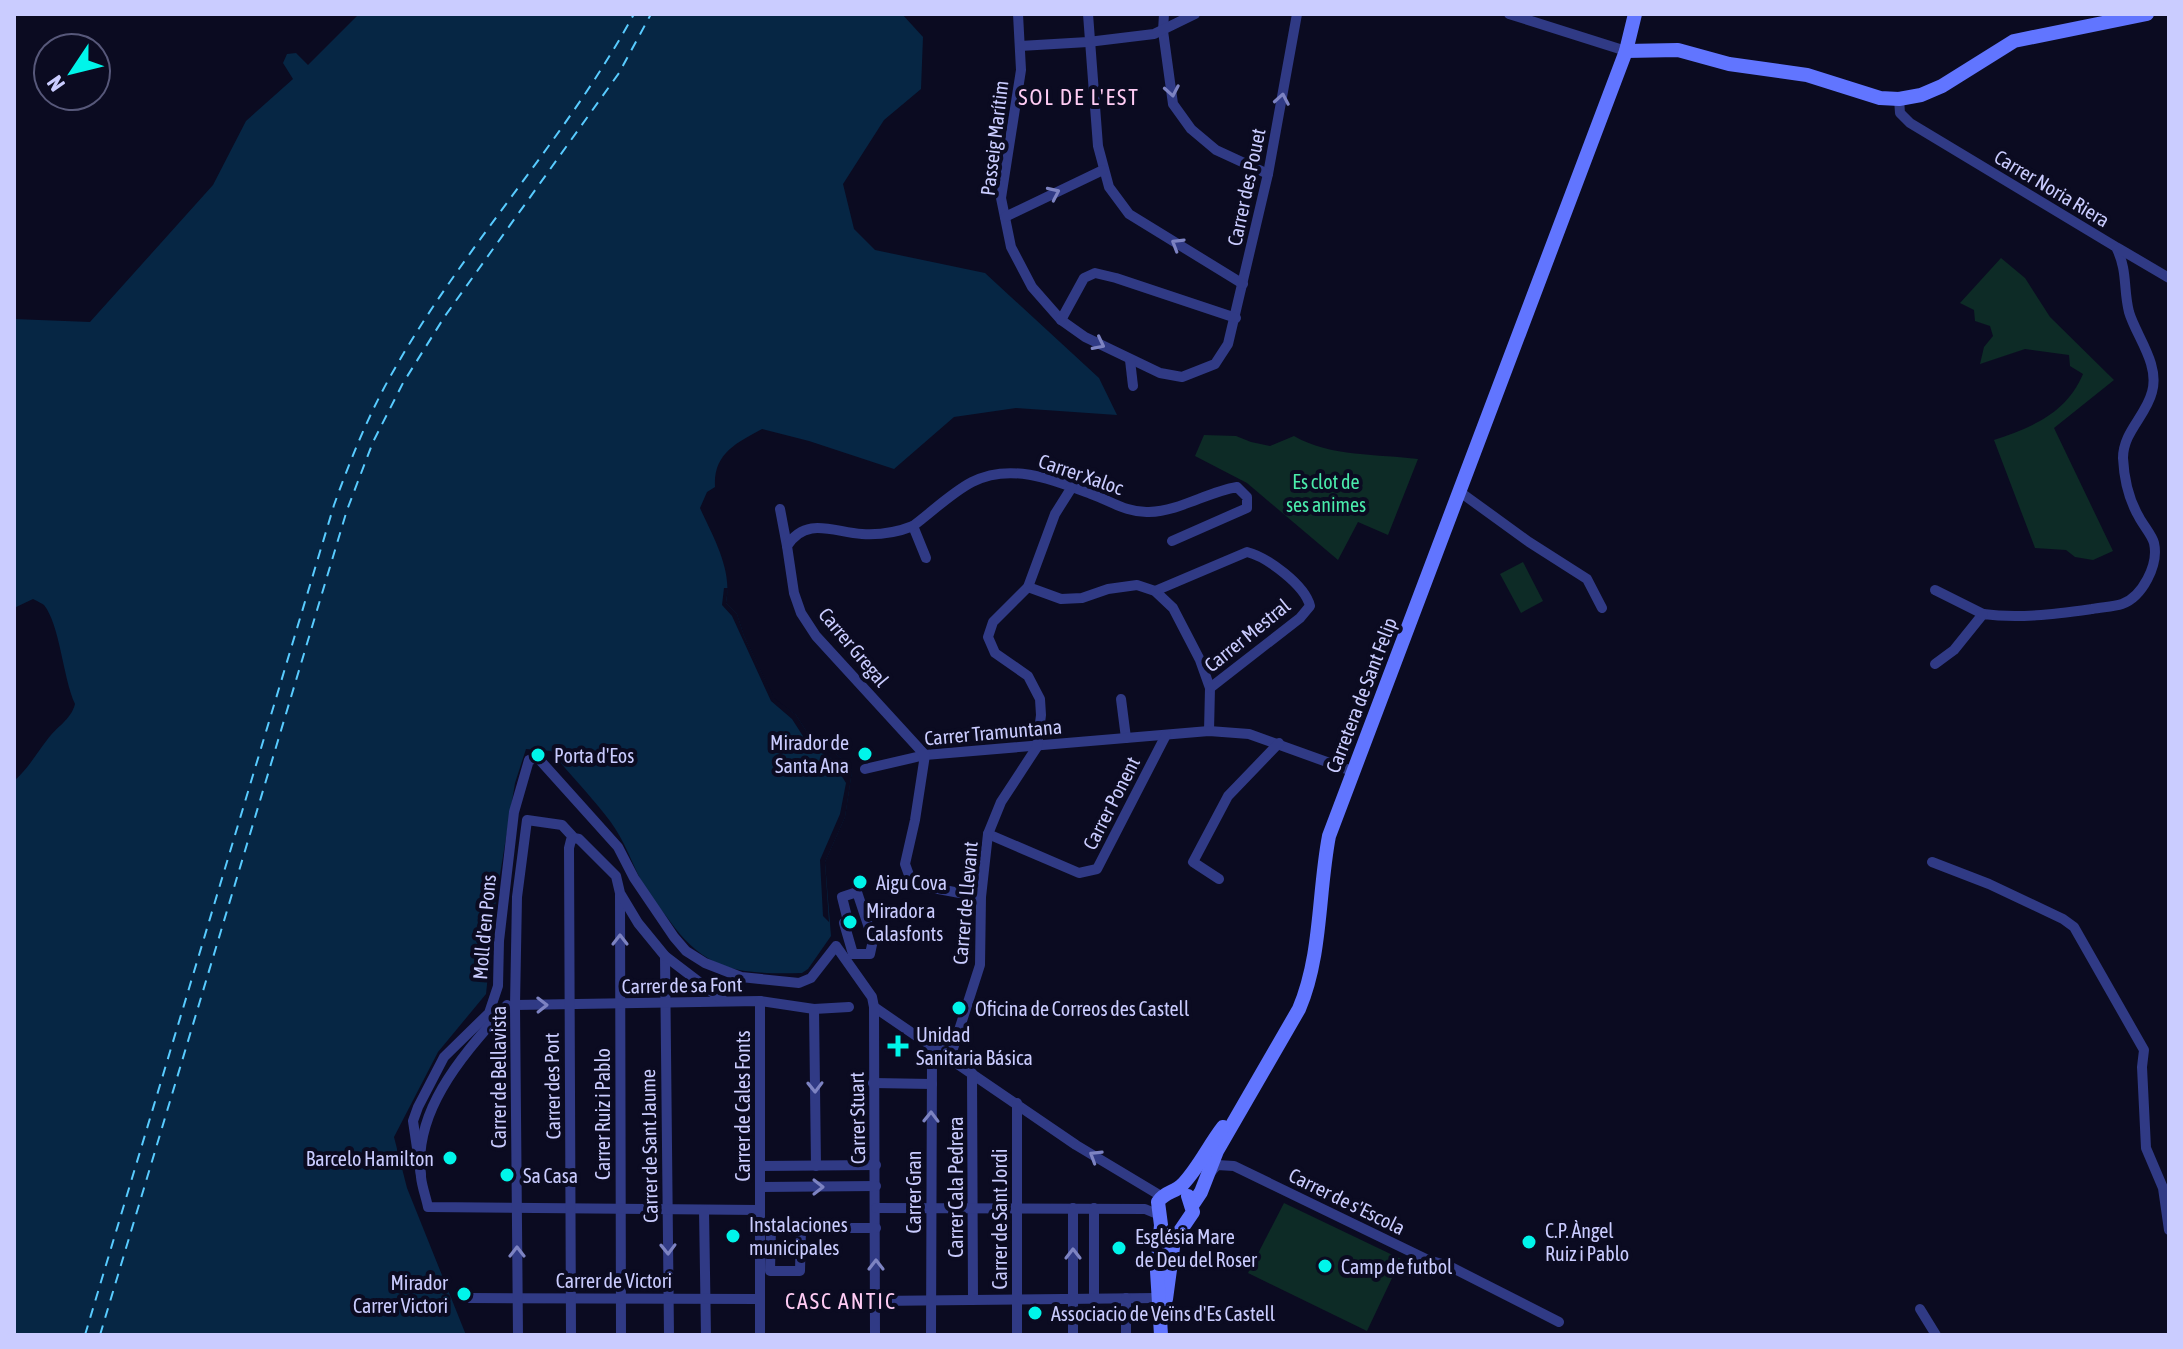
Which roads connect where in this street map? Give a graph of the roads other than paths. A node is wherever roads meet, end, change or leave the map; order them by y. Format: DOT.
graph roads {
  1 [pos="1018,14"];
  2 [pos="1088,14"];
  3 [pos="1164,14"];
  4 [pos="1195,14"];
  5 [pos="1297,14"];
  6 [pos="1509,14"];
  7 [pos="1635,14"];
  8 [pos="2147,14"];
  9 [pos="1163,31"];
  10 [pos="1088,42"];
  11 [pos="1020,46"];
  12 [pos="1626,51"];
  13 [pos="1899,99"];
  14 [pos="1103,170"];
  15 [pos="1268,174"];
  16 [pos="1005,217"];
  17 [pos="2116,247"];
  18 [pos="2169,278"];
  19 [pos="1243,284"];
  20 [pos="1236,318"];
  21 [pos="1061,320"];
  22 [pos="1130,360"];
  23 [pos="1215,364"];
  24 [pos="1133,386"];
  25 [pos="1072,487"];
  26 [pos="1460,492"];
  27 [pos="780,509"];
  28 [pos="913,526"];
  29 [pos="1172,541"];
  30 [pos="790,542"];
  31 [pos="926,558"];
  32 [pos="1028,587"];
  33 [pos="1935,590"];
  34 [pos="1155,591"];
  35 [pos="1602,608"];
  36 [pos="1983,614"];
  37 [pos="1935,664"];
  38 [pos="1210,688"];
  39 [pos="1121,699"];
  40 [pos="1209,731"];
  41 [pos="1166,735"];
  42 [pos="1126,738"];
  43 [pos="1279,743"];
  44 [pos="1037,747"];
  45 [pos="925,755"];
  46 [pos="865,769"];
  47 [pos="1352,771"];
  48 [pos="988,834"];
  49 [pos="574,838"];
  50 [pos="1932,862"];
  51 [pos="1219,879"];
  52 [pos="620,893"];
  53 [pos="981,897"];
  54 [pos="870,954"];
  55 [pos="665,956"];
  56 [pos="724,1001"];
  57 [pos="760,1001"];
  58 [pos="873,1002"];
  59 [pos="666,1003"];
  60 [pos="569,1004"];
  61 [pos="619,1004"];
  62 [pos="511,1005"];
  63 [pos="849,1007"];
  64 [pos="814,1009"];
  65 [pos="960,1030"];
  66 [pos="940,1052"];
  67 [pos="972,1073"];
  68 [pos="873,1083"];
  69 [pos="932,1084"];
  70 [pos="1255,1085"];
  71 [pos="1017,1103"];
  72 [pos="876,1165"];
  73 [pos="760,1166"];
  74 [pos="816,1166"];
  75 [pos="421,1175"];
  76 [pos="1207,1176"];
  77 [pos="876,1186"];
  78 [pos="760,1187"];
  79 [pos="1177,1190"];
  80 [pos="1161,1196"];
  81 [pos="1193,1204"];
  82 [pos="517,1208"];
  83 [pos="572,1208"];
  84 [pos="876,1208"];
  85 [pos="1017,1208"];
  86 [pos="1073,1208"];
  87 [pos="1094,1208"];
  88 [pos="621,1209"];
  89 [pos="668,1209"];
  90 [pos="930,1209"];
  91 [pos="973,1209"];
  92 [pos="704,1210"];
  93 [pos="760,1210"];
  94 [pos="1159,1220"];
  95 [pos="765,1228"];
  96 [pos="801,1228"];
  97 [pos="876,1228"];
  98 [pos="1180,1230"];
  99 [pos="2169,1230"];
  100 [pos="517,1297"];
  101 [pos="469,1298"];
  102 [pos="571,1298"];
  103 [pos="620,1298"];
  104 [pos="668,1298"];
  105 [pos="1126,1298"];
  106 [pos="1158,1298"];
  107 [pos="706,1299"];
  108 [pos="759,1299"];
  109 [pos="1073,1299"];
  110 [pos="1094,1299"];
  111 [pos="973,1300"];
  112 [pos="1017,1300"];
  113 [pos="875,1301"];
  114 [pos="932,1301"];
  115 [pos="1920,1309"];
  116 [pos="1559,1322"];
  117 [pos="518,1335"];
  118 [pos="571,1335"];
  119 [pos="621,1335"];
  120 [pos="669,1335"];
  121 [pos="706,1335"];
  122 [pos="760,1335"];
  123 [pos="875,1335"];
  124 [pos="931,1335"];
  125 [pos="1017,1335"];
  126 [pos="1073,1335"];
  127 [pos="1126,1335"];
  128 [pos="1162,1335"];
  129 [pos="1936,1335"];
  1 -- 11 [label="street, Passeig Marítim"];
  2 -- 10 [label="street"];
  3 -- 9 [label="street"];
  4 -- 9 [label="street"];
  15 -- 5 [label="street, Carrer des Pouet, one-way"];
  6 -- 12 [label="street"];
  7 -- 12 [label="main road, Carretera de Sant Felip"];
  8 -- 13 [label="main road"];
  9 -- 10 [label="street"];
  9 -- 15 [label="street, one-way"];
  10 -- 11 [label="street"];
  10 -- 14 [label="street"];
  11 -- 16 [label="street, Passeig Marítim"];
  12 -- 13 [label="main road"];
  12 -- 26 [label="main road, Carretera de Sant Felip"];
  13 -- 17 [label="street, Carrer Noria Riera"];
  16 -- 14 [label="street, one-way"];
  19 -- 14 [label="street, one-way"];
  15 -- 19 [label="street, Carrer des Pouet"];
  16 -- 21 [label="street, Passeig Marítim"];
  17 -- 18 [label="street"];
  17 -- 36 [label="street, Carrer Noria Riera"];
  19 -- 20 [label="street, Carrer des Pouet"];
  20 -- 21 [label="street"];
  20 -- 23 [label="street, Carrer des Pouet"];
  21 -- 22 [label="street, Passeig Marítim, one-way"];
  22 -- 23 [label="street, Passeig Marítim"];
  22 -- 24 [label="street"];
  25 -- 28 [label="street, Carrer Xaloc"];
  25 -- 29 [label="street, Carrer Xaloc"];
  25 -- 32 [label="street, Carrer de Llevant"];
  26 -- 35 [label="street"];
  26 -- 47 [label="main road, Carretera de Sant Felip"];
  27 -- 30 [label="street, Carrer Gregal"];
  28 -- 30 [label="street, Carrer Xaloc"];
  28 -- 31 [label="street"];
  30 -- 45 [label="street, Carrer Gregal"];
  32 -- 34 [label="street"];
  32 -- 44 [label="street, Carrer de Llevant"];
  33 -- 36 [label="street, Carrer Noria Riera"];
  34 -- 38 [label="street"];
  34 -- 38 [label="street, Carrer Mestral"];
  36 -- 37 [label="street"];
  38 -- 40 [label="street"];
  39 -- 42 [label="street"];
  40 -- 41 [label="street, Carrer Tramuntana"];
  40 -- 43 [label="street, Carrer Tramuntana"];
  41 -- 42 [label="street, Carrer Tramuntana"];
  41 -- 48 [label="street, Carrer Ponent"];
  42 -- 44 [label="street, Carrer Tramuntana"];
  43 -- 47 [label="street, Carrer Tramuntana"];
  43 -- 51 [label="street"];
  44 -- 45 [label="street, Carrer Tramuntana"];
  44 -- 48 [label="street, Carrer de Llevant"];
  45 -- 46 [label="street, Carrer Tramuntana"];
  45 -- 53 [label="street"];
  47 -- 70 [label="main road, Carretera de Sant Felip"];
  48 -- 53 [label="street, Carrer de Llevant"];
  49 -- 52 [label="street"];
  49 -- 60 [label="street, Carrer des Port"];
  49 -- 62 [label="street, Carrer de Bellavista"];
  50 -- 99 [label="street"];
  52 -- 55 [label="street"];
  61 -- 52 [label="street, Carrer Ruiz i Pablo, one-way"];
  53 -- 65 [label="street, Carrer de Llevant"];
  54 -- 54 [label="street"];
  55 -- 56 [label="street"];
  55 -- 59 [label="street, Carrer de Sant Jaume"];
  56 -- 57 [label="street, Carrer de sa Font"];
  56 -- 59 [label="street, Carrer de sa Font"];
  57 -- 64 [label="street, Carrer de sa Font"];
  57 -- 73 [label="street, Carrer de Cales Fonts"];
  58 -- 66 [label="street"];
  58 -- 68 [label="street, Carrer Stuart"];
  58 -- 75 [label="street, Moll d'en Pons"];
  59 -- 61 [label="street, Carrer de sa Font"];
  59 -- 89 [label="street, Carrer de Sant Jaume"];
  60 -- 61 [label="street, Carrer de sa Font"];
  62 -- 60 [label="street, Carrer de sa Font, one-way"];
  60 -- 83 [label="street, Carrer des Port"];
  61 -- 88 [label="street, Carrer Ruiz i Pablo"];
  62 -- 75 [label="street"];
  62 -- 82 [label="street, Carrer de Bellavista"];
  63 -- 64 [label="street, Carrer de sa Font"];
  64 -- 74 [label="street, one-way"];
  65 -- 66 [label="street"];
  65 -- 66 [label="street, Carrer de Llevant"];
  66 -- 67 [label="street"];
  66 -- 69 [label="street, Carrer Gran"];
  67 -- 71 [label="street"];
  67 -- 91 [label="street, Carrer Cala Pedrera"];
  68 -- 69 [label="street"];
  68 -- 72 [label="street, Carrer Stuart"];
  90 -- 69 [label="street, Carrer Gran, one-way"];
  70 -- 76 [label="main road, Carretera de Sant Felip"];
  70 -- 79 [label="main road"];
  80 -- 71 [label="street, one-way"];
  71 -- 85 [label="street, Carrer de Sant Jordi"];
  72 -- 74 [label="street"];
  72 -- 77 [label="street, Carrer Stuart"];
  73 -- 74 [label="street"];
  73 -- 78 [label="street, Carrer de Cales Fonts"];
  75 -- 82 [label="street"];
  76 -- 81 [label="main road, Carretera de Sant Felip"];
  76 -- 116 [label="street, Carrer de s'Escola"];
  78 -- 77 [label="street, one-way"];
  77 -- 84 [label="street, Carrer Stuart"];
  78 -- 93 [label="street, Carrer de Cales Fonts"];
  79 -- 80 [label="main road"];
  79 -- 81 [label="main road"];
  80 -- 94 [label="main road"];
  81 -- 98 [label="main road"];
  82 -- 83 [label="street"];
  100 -- 82 [label="street, Carrer de Bellavista, one-way"];
  83 -- 88 [label="street"];
  83 -- 102 [label="street, Carrer des Port"];
  84 -- 90 [label="street"];
  84 -- 97 [label="street, Carrer Stuart"];
  85 -- 86 [label="street"];
  85 -- 91 [label="street"];
  85 -- 112 [label="street, Carrer de Sant Jordi"];
  86 -- 87 [label="street"];
  109 -- 86 [label="street, one-way"];
  87 -- 94 [label="street"];
  87 -- 110 [label="street"];
  88 -- 89 [label="street"];
  88 -- 103 [label="street, Carrer Ruiz i Pablo"];
  89 -- 92 [label="street"];
  89 -- 104 [label="street, Carrer de Sant Jaume, one-way"];
  90 -- 91 [label="street"];
  90 -- 114 [label="street, Carrer Gran"];
  91 -- 111 [label="street, Carrer Cala Pedrera"];
  92 -- 93 [label="street"];
  92 -- 107 [label="street"];
  93 -- 95 [label="street, Carrer de Cales Fonts"];
  94 -- 98 [label="main road"];
  94 -- 106 [label="main road"];
  95 -- 96 [label="street"];
  95 -- 96 [label="street"];
  95 -- 108 [label="street"];
  96 -- 97 [label="street"];
  113 -- 97 [label="street, Carrer Stuart, one-way"];
  98 -- 128 [label="main road"];
  100 -- 101 [label="street, Carrer de Victori"];
  100 -- 102 [label="street, Carrer de Victori"];
  100 -- 117 [label="street, Carrer de Bellavista"];
  102 -- 103 [label="street, Carrer de Victori"];
  102 -- 118 [label="street, Carrer des Port"];
  103 -- 104 [label="street, Carrer de Victori"];
  103 -- 119 [label="street, Carrer Ruiz i Pablo"];
  104 -- 107 [label="street, Carrer de Victori"];
  104 -- 120 [label="street, Carrer de Sant Jaume"];
  105 -- 106 [label="street"];
  105 -- 110 [label="street"];
  105 -- 127 [label="street"];
  106 -- 128 [label="main road"];
  107 -- 108 [label="street, Carrer de Victori"];
  107 -- 121 [label="street"];
  108 -- 122 [label="street"];
  109 -- 110 [label="street"];
  109 -- 112 [label="street"];
  109 -- 126 [label="street"];
  111 -- 112 [label="street"];
  111 -- 114 [label="street"];
  112 -- 125 [label="street, Carrer de Sant Jordi"];
  113 -- 114 [label="street"];
  113 -- 123 [label="street, Carrer Stuart"];
  114 -- 124 [label="street, Carrer Gran"];
  115 -- 129 [label="street"];
}
